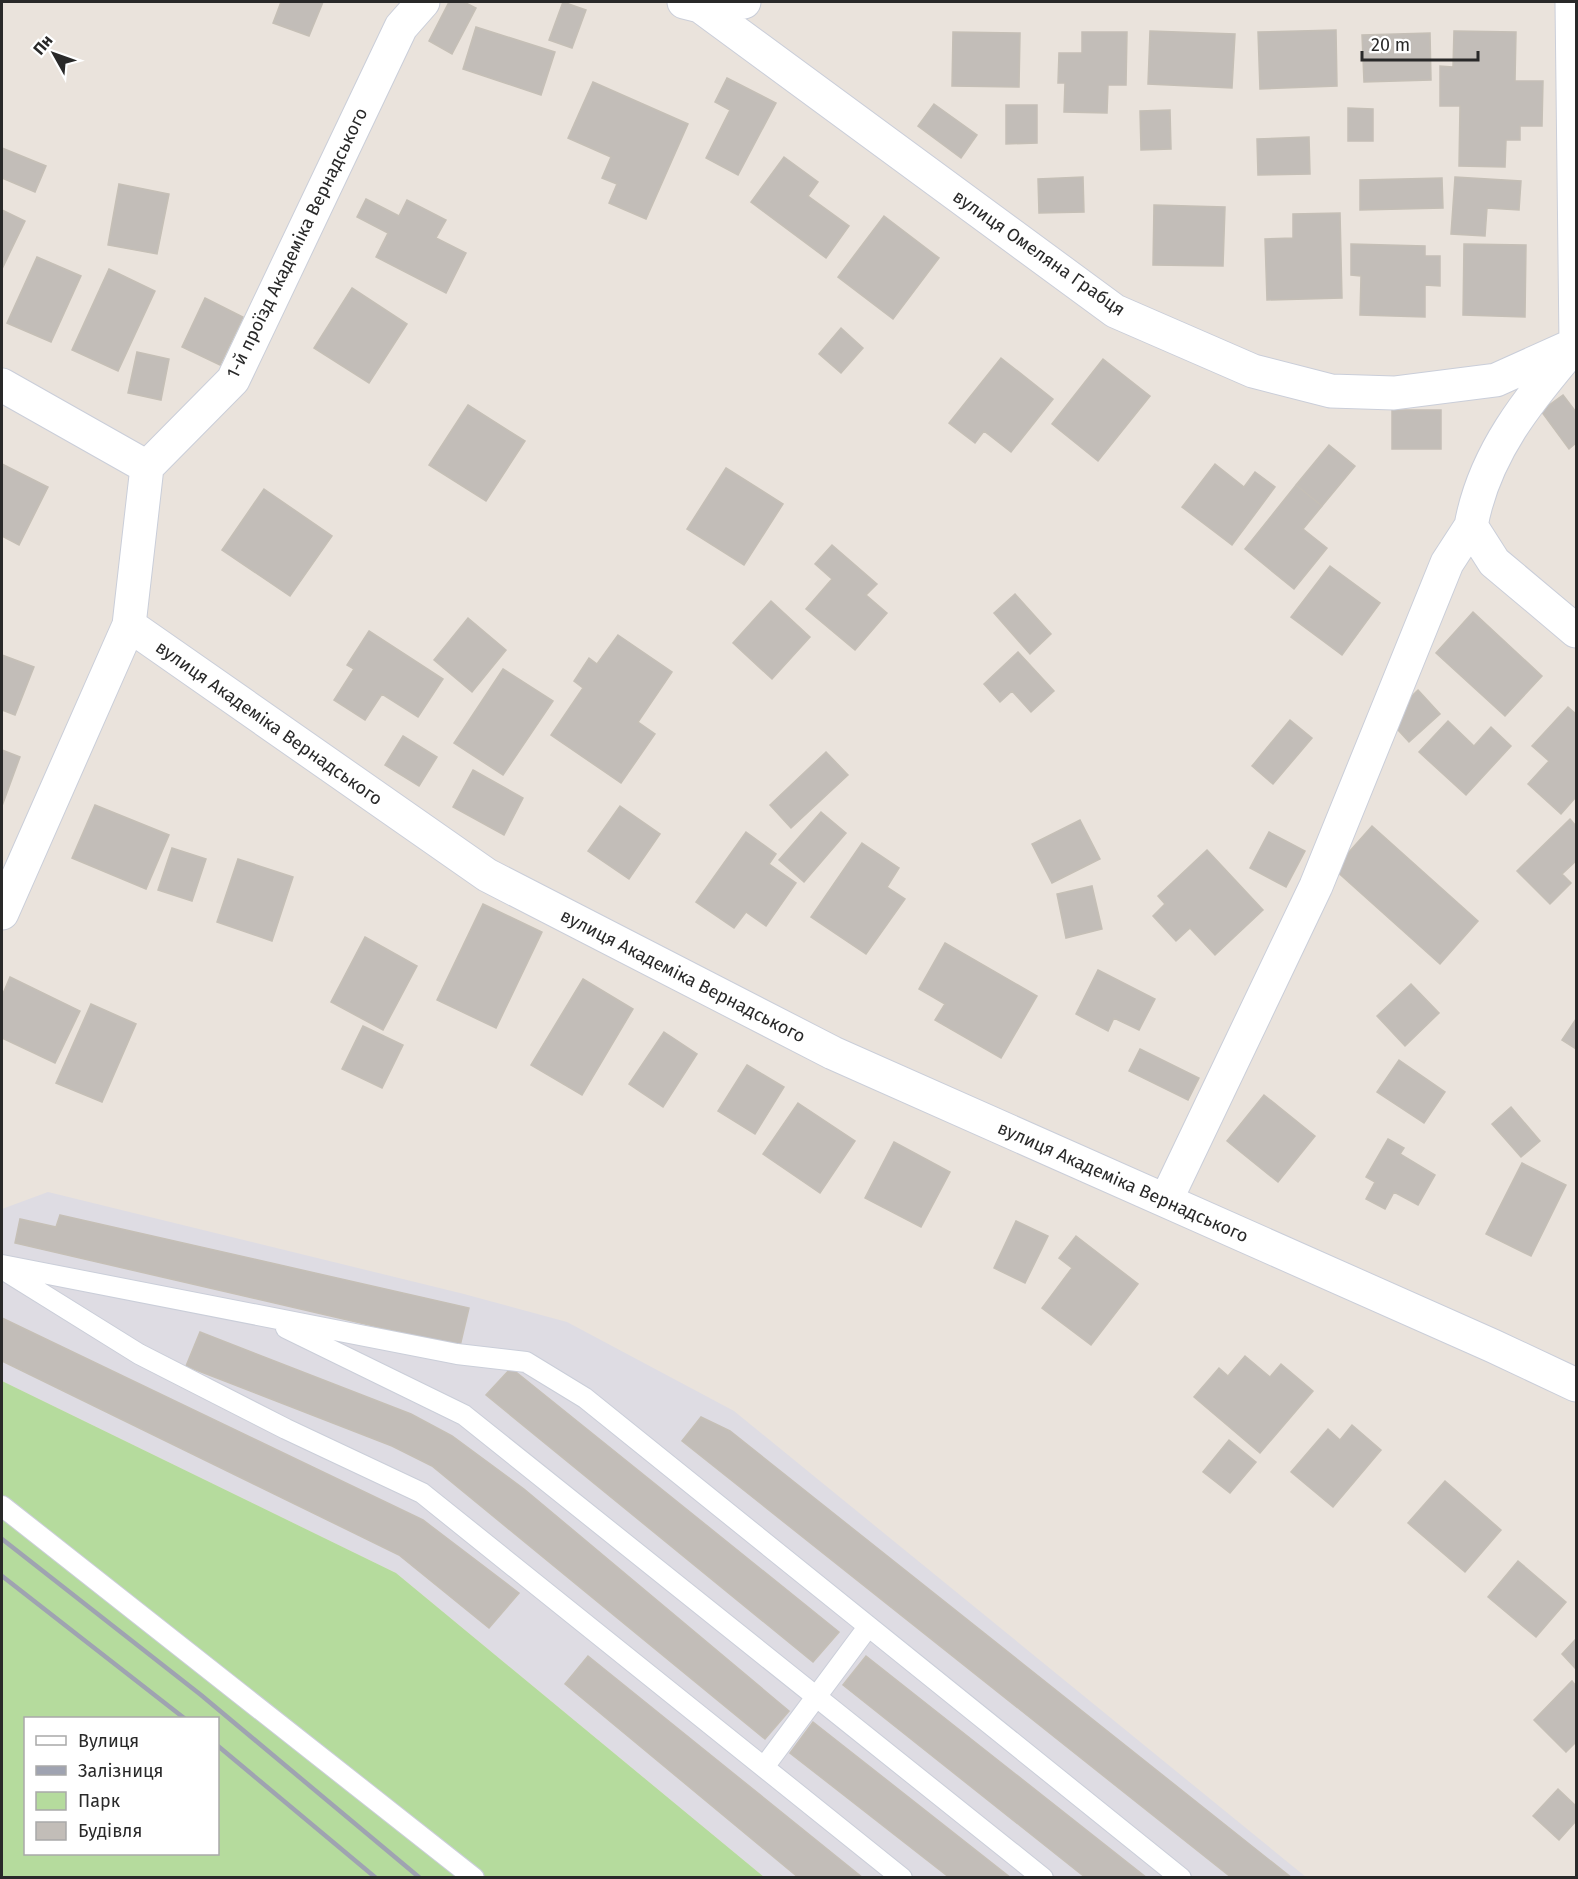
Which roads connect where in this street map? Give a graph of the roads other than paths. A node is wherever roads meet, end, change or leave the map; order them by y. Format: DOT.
graph roads {
  1 [pos="423,2"];
  2 [pos="744,2"];
  3 [pos="1572,2"];
  4 [pos="692,4"];
  5 [pos="1576,344"];
  6 [pos="2,385"];
  7 [pos="147,467"];
  8 [pos="1471,526"];
  9 [pos="129,625"];
  10 [pos="1576,631"];
  11 [pos="2,913"];
  12 [pos="1166,1200"];
  13 [pos="2,1267"];
  14 [pos="262,1316"];
  15 [pos="1576,1385"];
  16 [pos="2,1506"];
  17 [pos="868,1627"];
  18 [pos="817,1697"];
  19 [pos="764,1767"];
  20 [pos="474,1878"];
  21 [pos="902,1878"];
  22 [pos="1043,1878"];
  23 [pos="1181,1878"];
  1 -- 7 [label="street, 1-й проїзд Академіка Вернадського"];
  2 -- 4 [label="street"];
  3 -- 5 [label="street"];
  4 -- 5 [label="street, вулиця Омеляна Грабця"];
  5 -- 8 [label="street"];
  6 -- 7 [label="street"];
  7 -- 9 [label="street"];
  8 -- 10 [label="street"];
  8 -- 12 [label="street"];
  9 -- 11 [label="street"];
  9 -- 12 [label="street, вулиця Академіка Вернадського"];
  12 -- 15 [label="street, вулиця Академіка Вернадського"];
  13 -- 14 [label="lane"];
  13 -- 19 [label="lane"];
  14 -- 17 [label="lane"];
  14 -- 18 [label="lane"];
  16 -- 20 [label="lane"];
  17 -- 18 [label="lane"];
  17 -- 23 [label="lane"];
  18 -- 19 [label="lane"];
  18 -- 22 [label="lane"];
  19 -- 21 [label="lane"];
}
